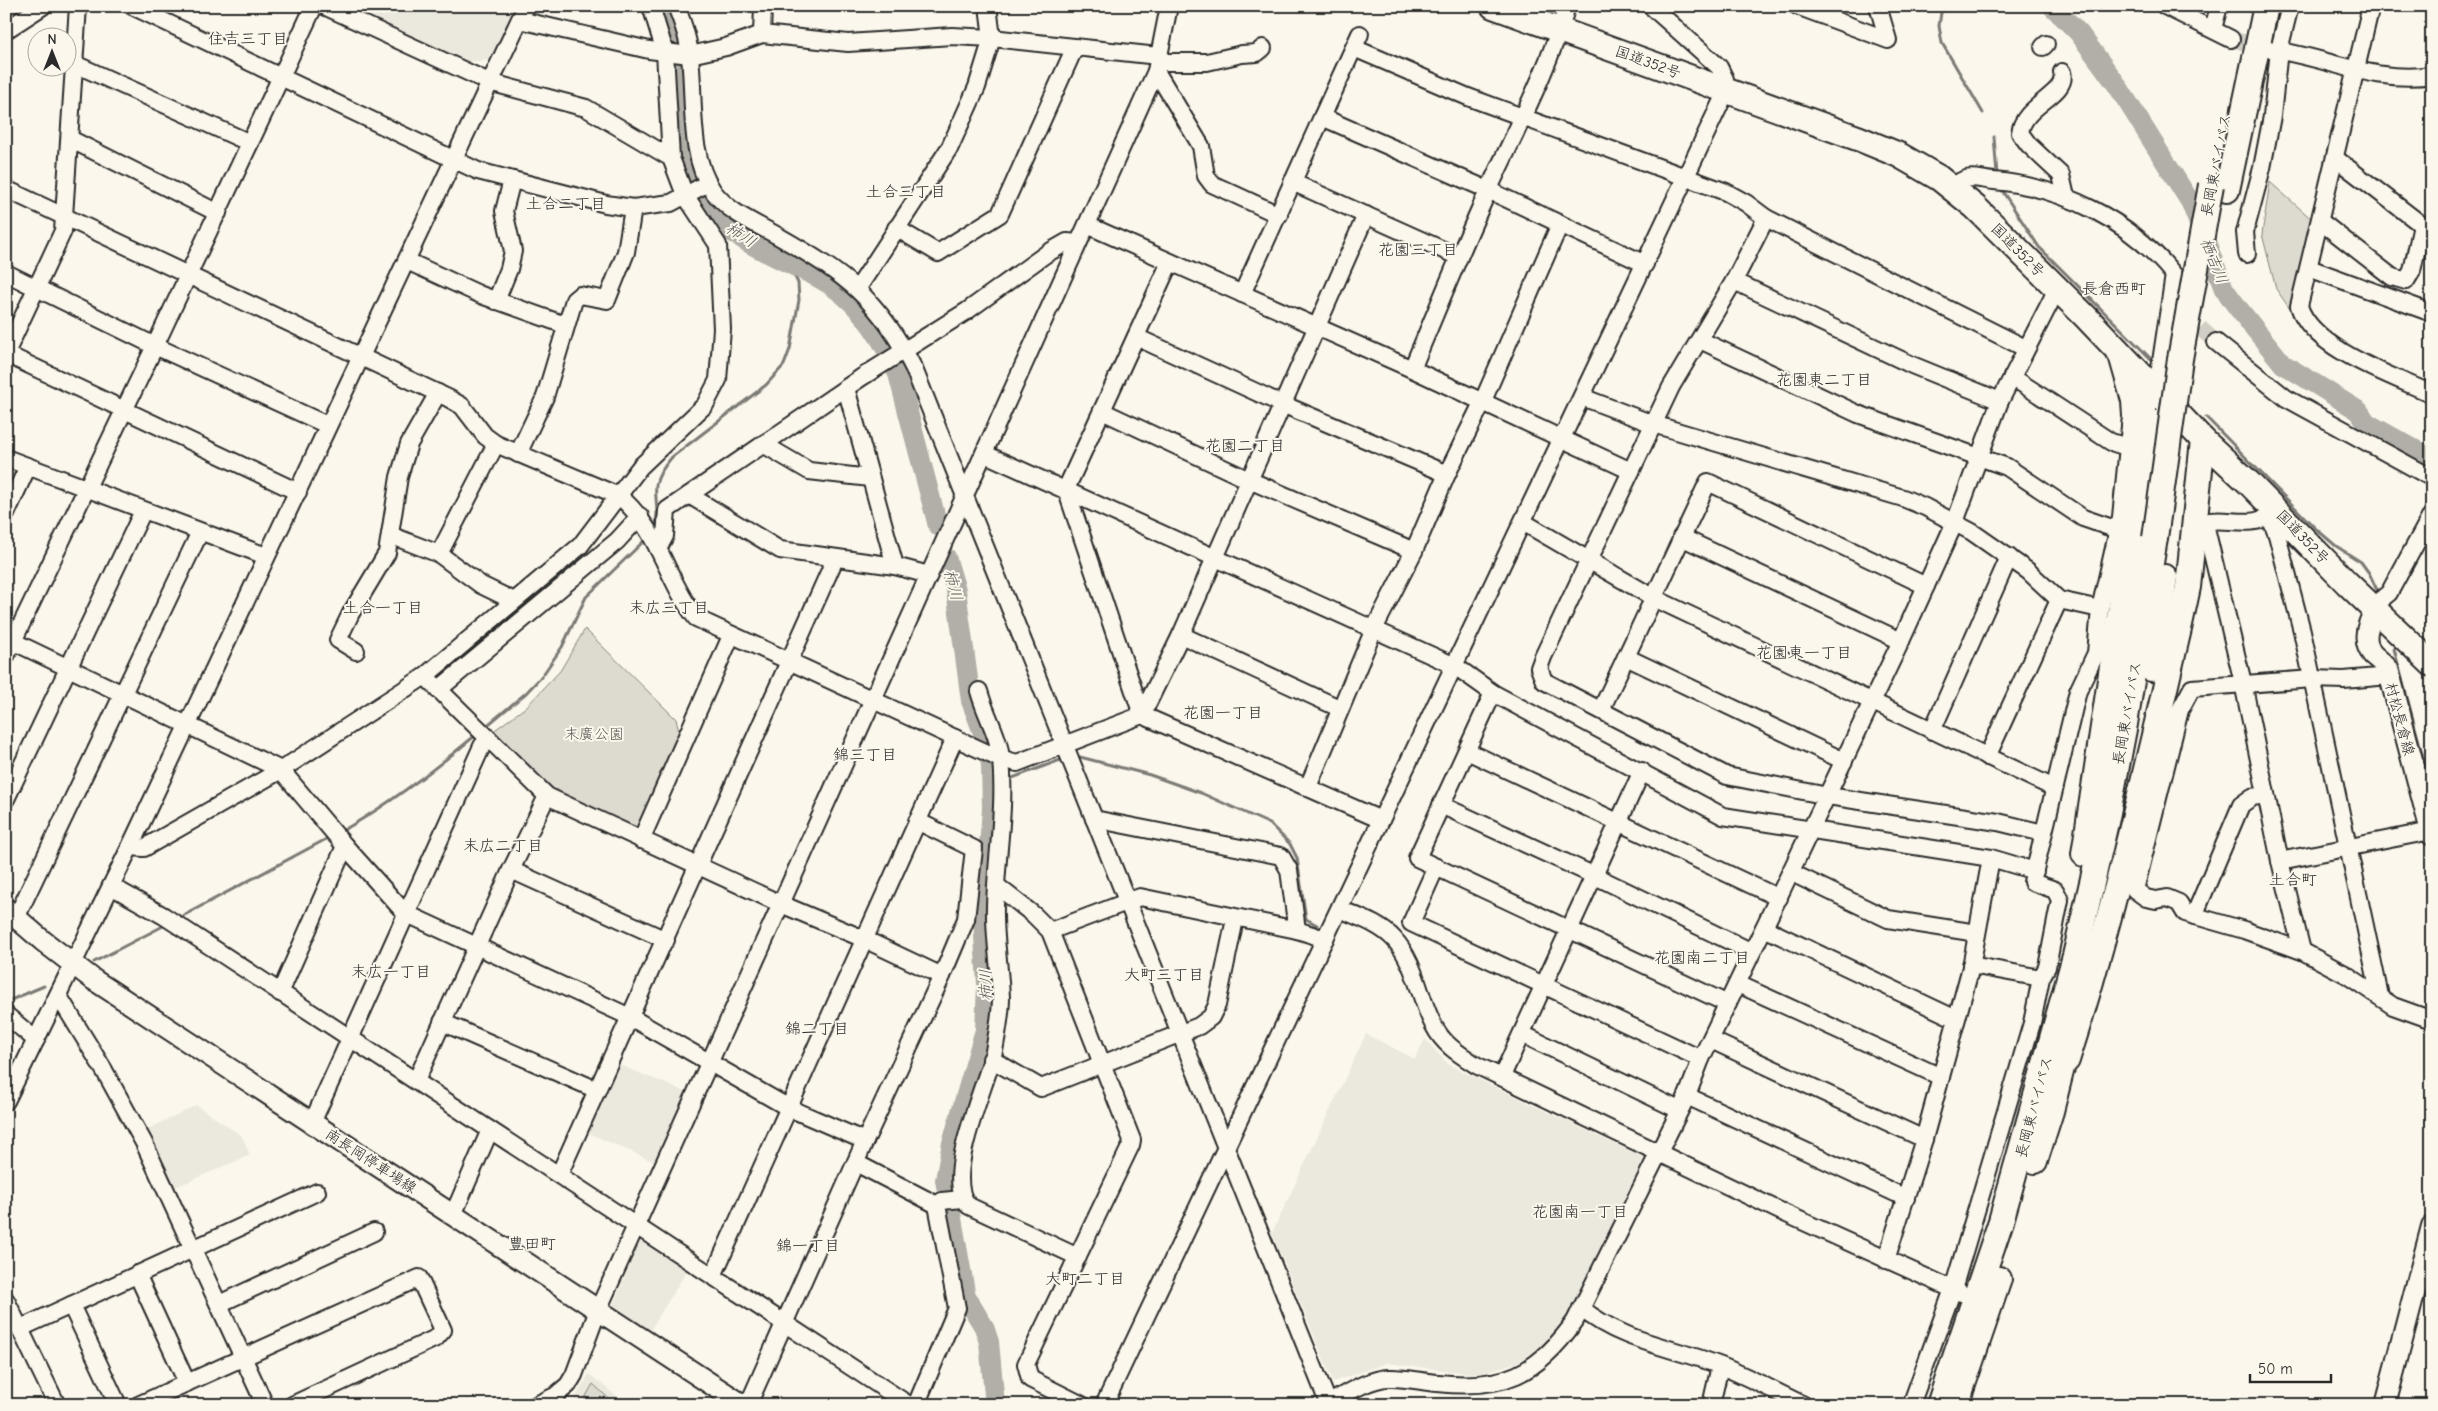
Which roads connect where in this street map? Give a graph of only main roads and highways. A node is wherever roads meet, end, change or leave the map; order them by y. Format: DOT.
graph roads {
  1 [pos="1493,6"];
  2 [pos="2250,6"];
  3 [pos="2266,6"];
  4 [pos="2219,187"];
  5 [pos="2145,380"];
  6 [pos="2198,433"];
  7 [pos="2248,482"];
  8 [pos="2135,502"];
  9 [pos="2198,506"];
  10 [pos="2163,539"];
  11 [pos="2375,610"];
  12 [pos="2432,664"];
  13 [pos="2431,833"];
  14 [pos="11,914"];
  15 [pos="2075,956"];
  16 [pos="2051,1111"];
  17 [pos="2432,1226"];
  18 [pos="2387,1404"];
  19 [pos="743,1405"];
  20 [pos="1939,1405"];
  21 [pos="1956,1405"];
  1 -- 5 [label="highway, 国道352号"];
  2 -- 4 [label="highway, 長岡東バイパス"];
  3 -- 4 [label="highway, 長岡東バイパス"];
  4 -- 10 [label="highway, 長岡東バイパス"];
  5 -- 6 [label="highway, 国道352号"];
  5 -- 8 [label="highway"];
  6 -- 7 [label="highway, 国道352号"];
  6 -- 8 [label="highway"];
  6 -- 9 [label="highway"];
  7 -- 9 [label="highway"];
  7 -- 11 [label="highway, 国道352号"];
  8 -- 15 [label="highway"];
  9 -- 16 [label="highway"];
  10 -- 15 [label="highway, 長岡東バイパス"];
  10 -- 16 [label="highway, 長岡東バイパス"];
  11 -- 12 [label="highway, 国道352号"];
  11 -- 13 [label="main road, 村松長倉線"];
  14 -- 19 [label="main road, 南長岡停車場線"];
  15 -- 20 [label="highway, 長岡東バイパス"];
  16 -- 21 [label="highway, 長岡東バイパス"];
  17 -- 18 [label="main road"];
}
